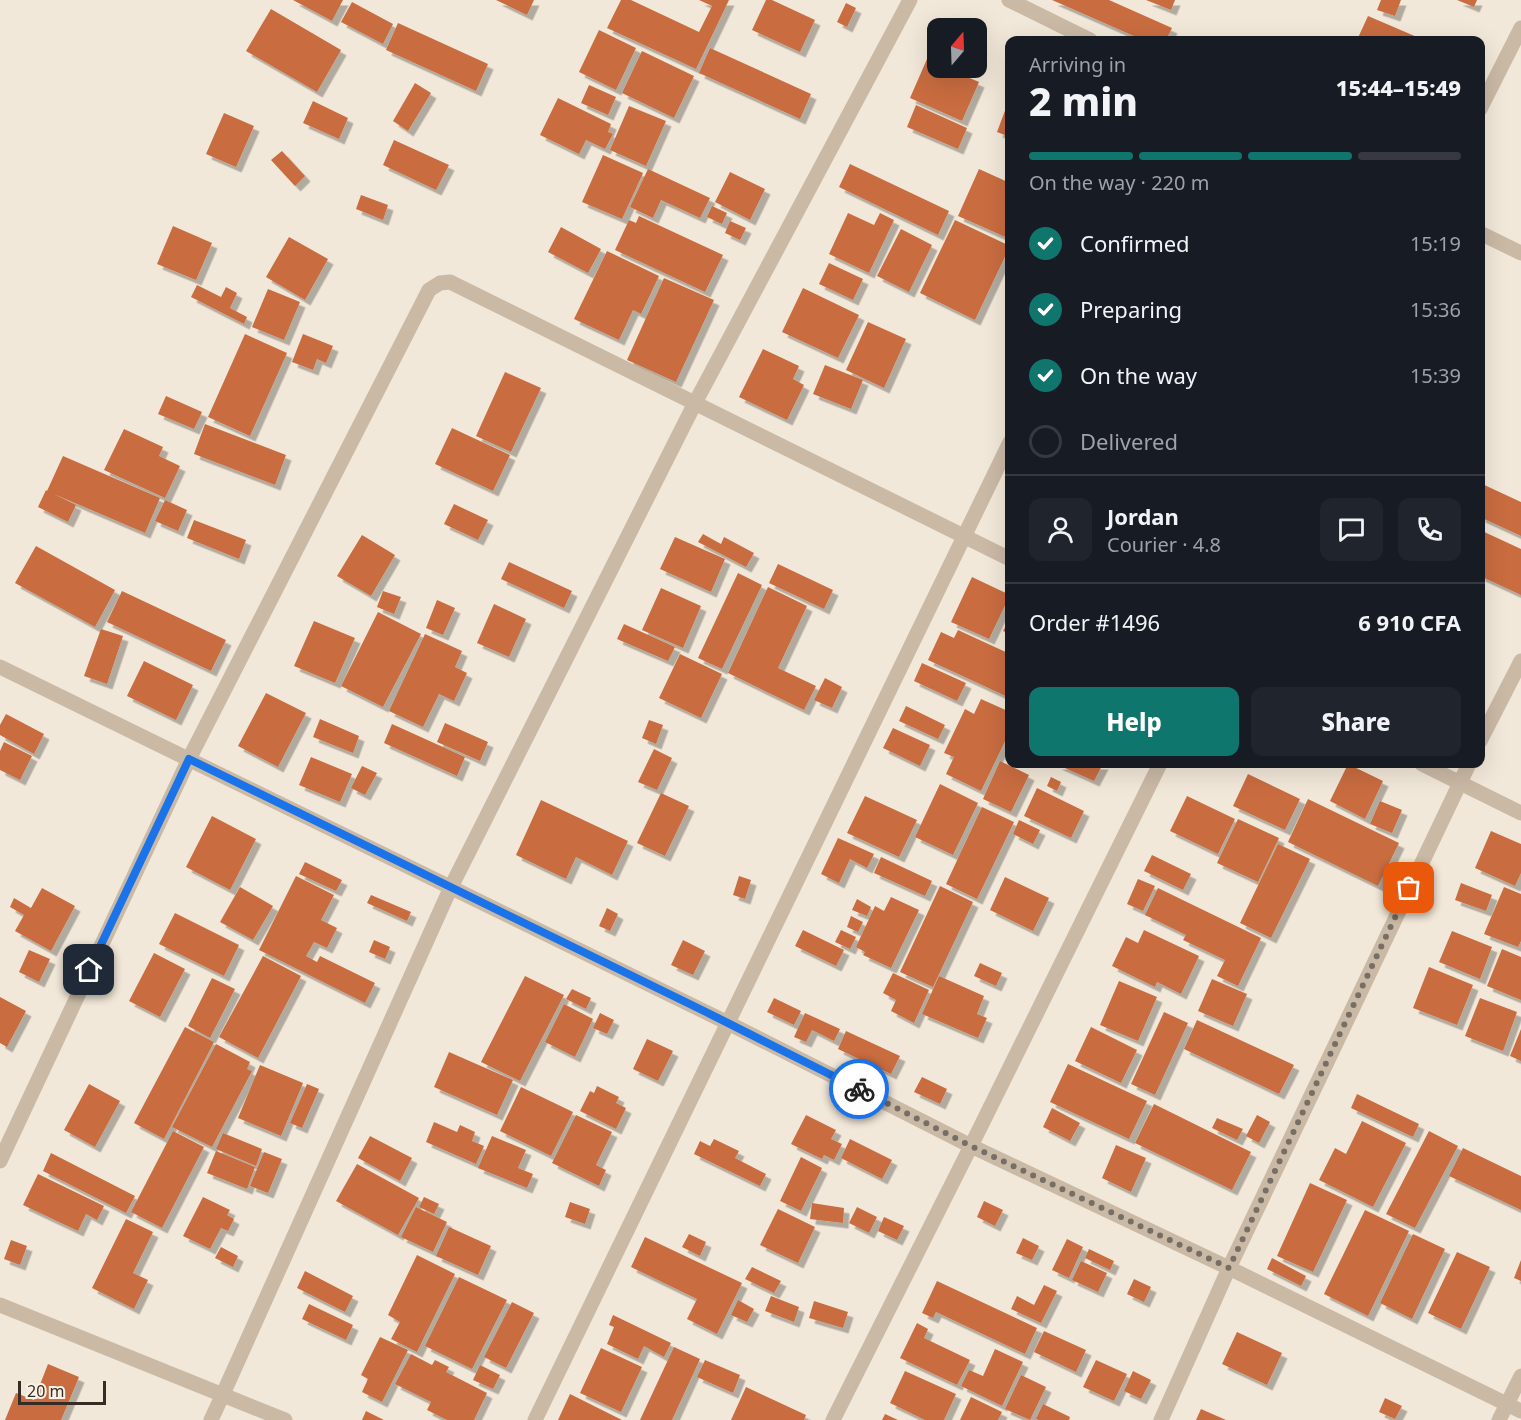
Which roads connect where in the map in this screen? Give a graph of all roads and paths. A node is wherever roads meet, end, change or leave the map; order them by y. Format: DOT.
graph roads {
  1 [pos="910,0"];
  2 [pos="1009,0"];
  3 [pos="1521,28"];
  4 [pos="1082,36"];
  5 [pos="1485,98"];
  6 [pos="1485,235"];
  7 [pos="1521,253"];
  8 [pos="695,403"];
  9 [pos="1005,452"];
  10 [pos="964,536"];
  11 [pos="1005,556"];
  12 [pos="1521,661"];
  13 [pos="0,667"];
  14 [pos="1485,731"];
  15 [pos="189,759"];
  16 [pos="1158,768"];
  17 [pos="1430,768"];
  18 [pos="1467,768"];
  19 [pos="1459,782"];
  20 [pos="1521,813"];
  21 [pos="451,887"];
  22 [pos="728,1023"];
  23 [pos="971,1146"];
  24 [pos="0,1161"];
  25 [pos="1229,1268"];
  26 [pos="0,1305"];
  27 [pos="1521,1376"];
  28 [pos="224,1394"];
  29 [pos="1507,1404"];
  30 [pos="1521,1412"];
  31 [pos="211,1420"];
  32 [pos="285,1420"];
  33 [pos="535,1420"];
  34 [pos="832,1420"];
  35 [pos="1161,1420"];
  36 [pos="1499,1420"];
  1 -- 8 [label="street"];
  2 -- 4 [label="street"];
  3 -- 5 [label="street"];
  6 -- 7 [label="street"];
  8 -- 10 [label="street"];
  8 -- 15 [label="street"];
  8 -- 21 [label="street"];
  9 -- 10 [label="street"];
  10 -- 11 [label="street"];
  10 -- 22 [label="street"];
  12 -- 14 [label="street"];
  13 -- 15 [label="street"];
  15 -- 21 [label="street"];
  15 -- 24 [label="street"];
  16 -- 23 [label="street"];
  17 -- 19 [label="street"];
  18 -- 19 [label="street"];
  19 -- 20 [label="street"];
  19 -- 25 [label="street"];
  21 -- 22 [label="street"];
  21 -- 28 [label="street"];
  22 -- 23 [label="street"];
  22 -- 33 [label="street"];
  23 -- 25 [label="street"];
  23 -- 34 [label="street"];
  25 -- 29 [label="street"];
  25 -- 35 [label="street"];
  26 -- 28 [label="street"];
  27 -- 29 [label="street"];
  28 -- 31 [label="street"];
  28 -- 32 [label="street"];
  29 -- 30 [label="street"];
  29 -- 36 [label="street"];
}
